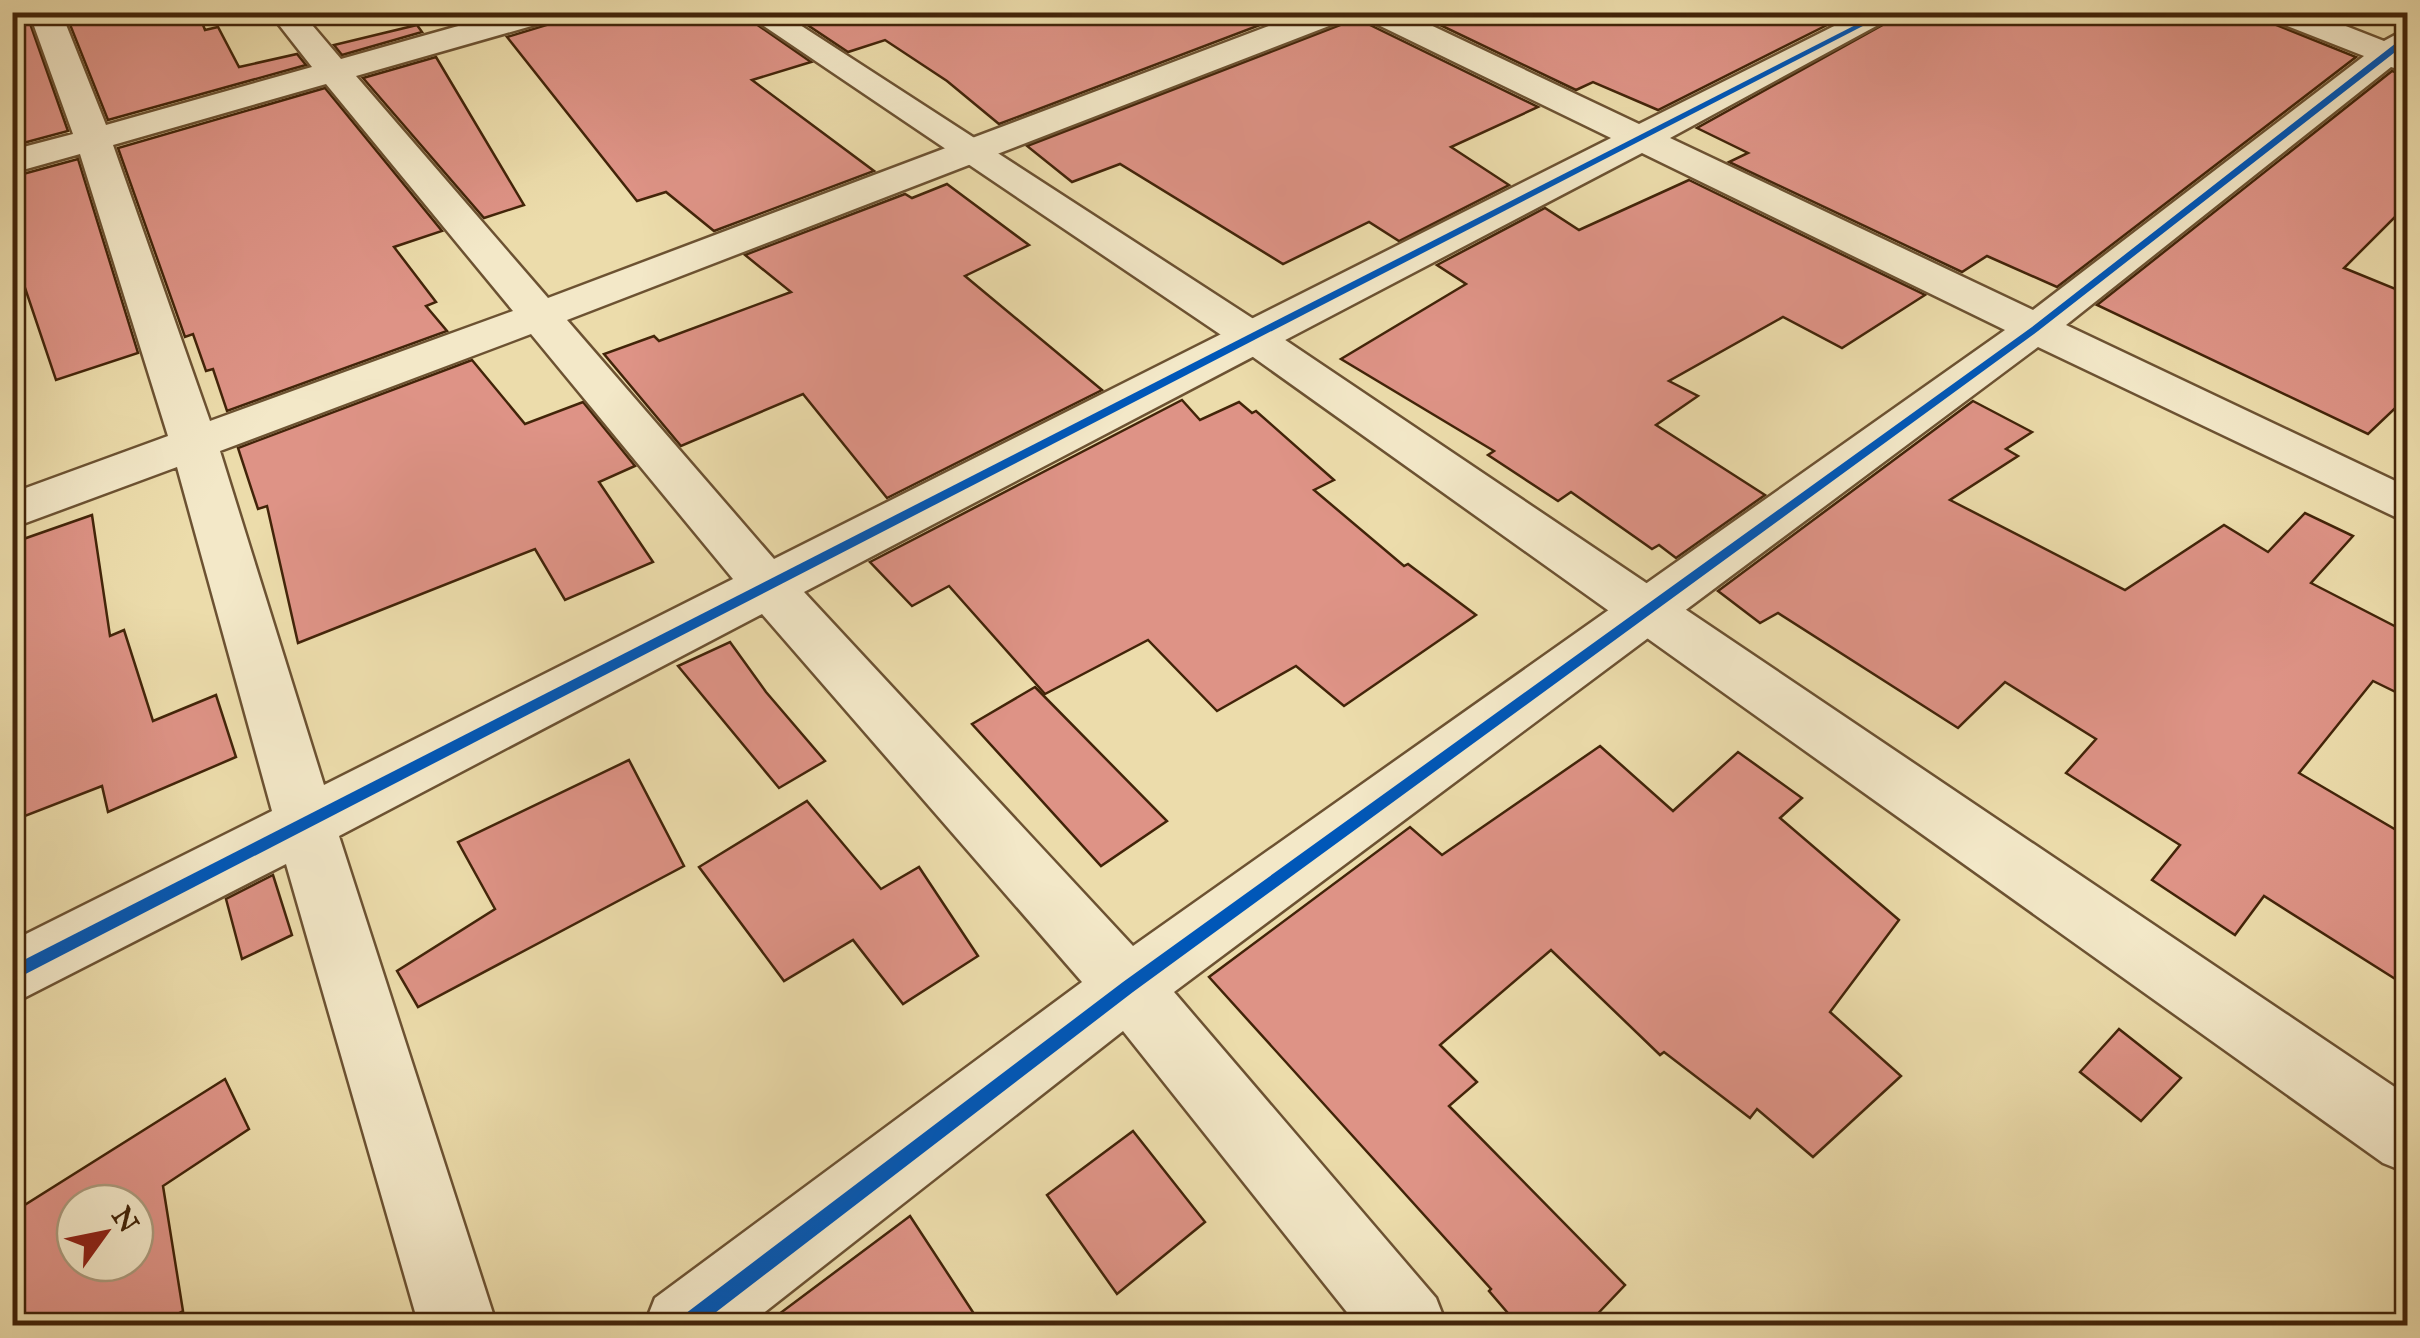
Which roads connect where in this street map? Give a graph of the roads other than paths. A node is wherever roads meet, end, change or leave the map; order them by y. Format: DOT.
graph roads {
  1 [pos="45,12"];
  2 [pos="284,12"];
  3 [pos="546,12"];
  4 [pos="758,12"];
  5 [pos="1336,12"];
  6 [pos="1377,12"];
  7 [pos="1887,12"];
  8 [pos="2280,12"];
  9 [pos="2401,51"];
  10 [pos="338,71"];
  11 [pos="95,139"];
  12 [pos="1644,140"];
  13 [pos="966,153"];
  14 [pos="12,162"];
  15 [pos="543,315"];
  16 [pos="2036,328"];
  17 [pos="1254,338"];
  18 [pos="197,443"];
  19 [pos="2408,507"];
  20 [pos="12,511"];
  21 [pos="769,588"];
  22 [pos="1652,611"];
  23 [pos="305,822"];
  24 [pos="12,974"];
  25 [pos="1128,987"];
  26 [pos="2408,1138"];
  27 [pos="458,1326"];
  28 [pos="683,1326"];
  29 [pos="1408,1326"];
  1 -- 11 [label="street"];
  2 -- 10 [label="street"];
  3 -- 10 [label="street"];
  4 -- 13 [label="street"];
  5 -- 13 [label="street"];
  6 -- 12 [label="street"];
  7 -- 12 [label="street"];
  8 -- 9 [label="street"];
  9 -- 16 [label="street"];
  10 -- 11 [label="street"];
  10 -- 15 [label="street"];
  11 -- 14 [label="street"];
  11 -- 18 [label="street"];
  12 -- 16 [label="street"];
  12 -- 17 [label="street"];
  13 -- 15 [label="street"];
  13 -- 17 [label="street"];
  15 -- 18 [label="street"];
  15 -- 21 [label="street"];
  16 -- 19 [label="street"];
  16 -- 22 [label="street"];
  17 -- 21 [label="street"];
  17 -- 22 [label="street"];
  18 -- 20 [label="street"];
  18 -- 23 [label="street"];
  21 -- 23 [label="street"];
  21 -- 25 [label="street"];
  22 -- 25 [label="street"];
  22 -- 26 [label="street"];
  23 -- 24 [label="street"];
  23 -- 27 [label="street"];
  25 -- 28 [label="street"];
  25 -- 29 [label="street"];
}
